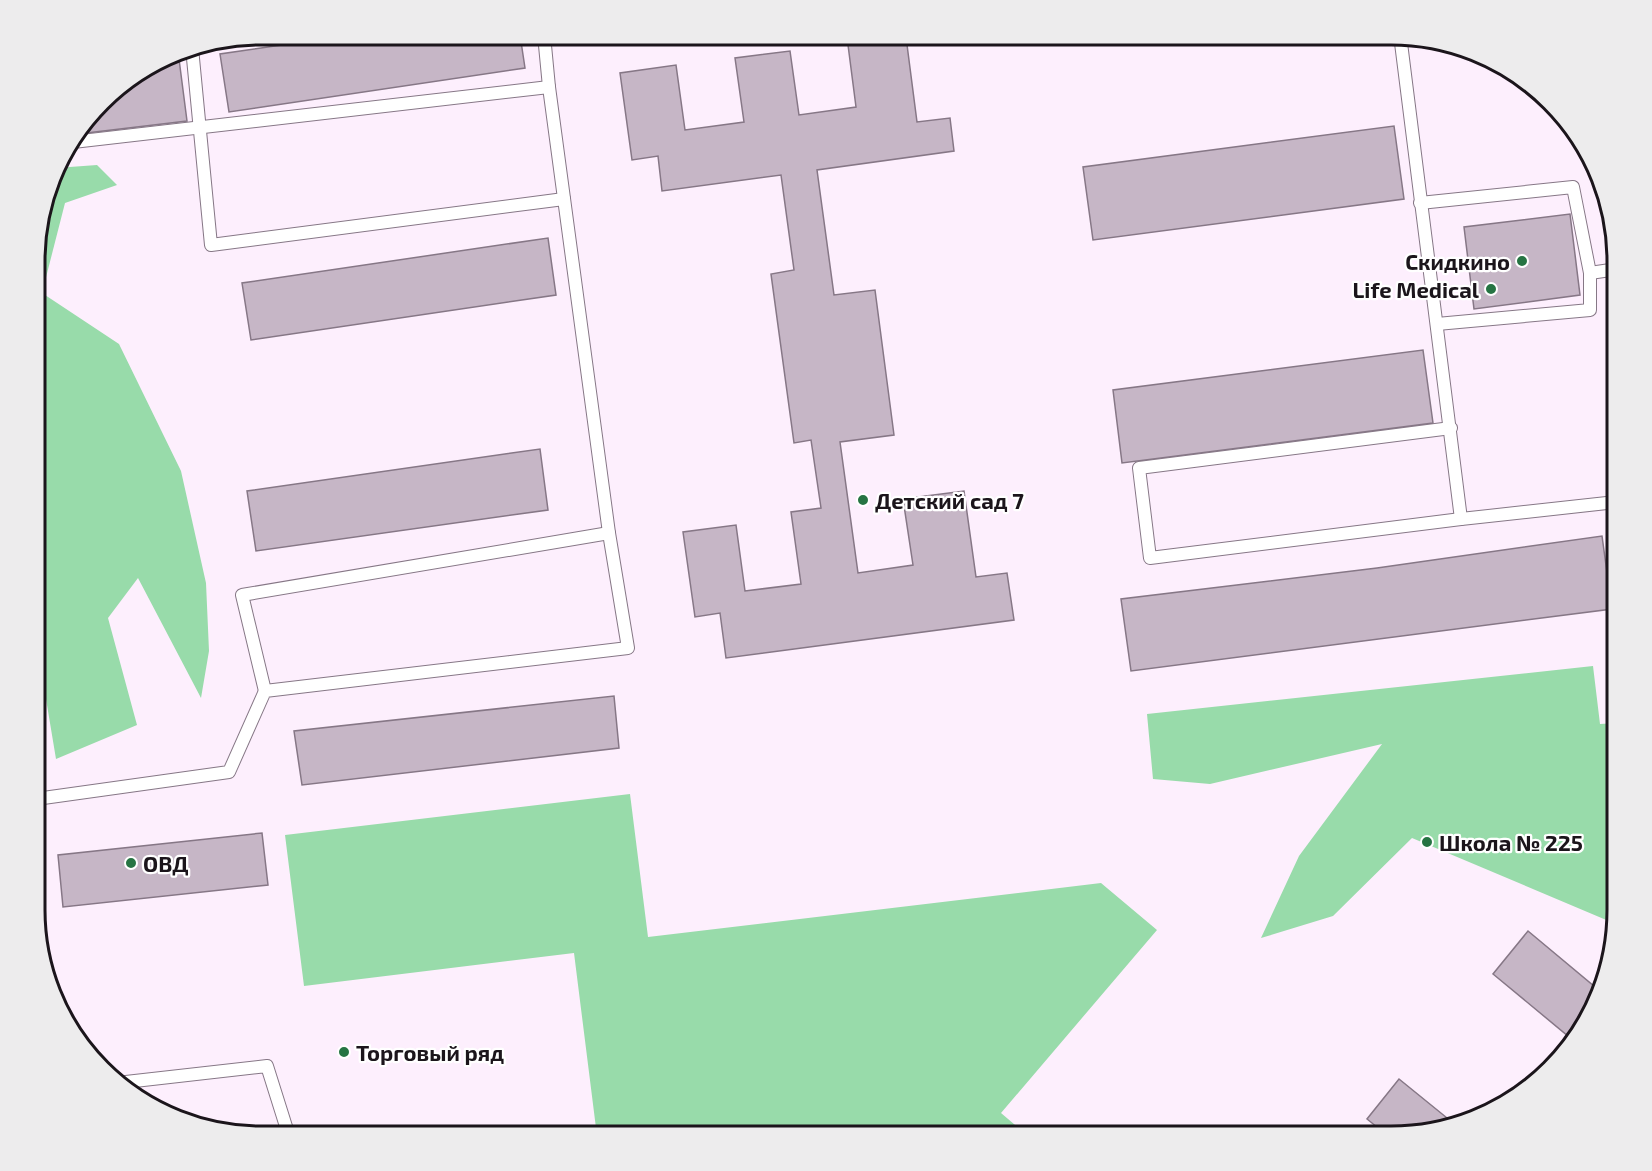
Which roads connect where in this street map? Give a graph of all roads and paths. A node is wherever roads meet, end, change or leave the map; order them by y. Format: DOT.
graph roads {
  1 [pos="545,45"];
  2 [pos="1401,45"];
  3 [pos="193,56"];
  4 [pos="549,87"];
  5 [pos="199,126"];
  6 [pos="82,140"];
  7 [pos="564,199"];
  8 [pos="1420,203"];
  9 [pos="1607,270"];
  10 [pos="1590,273"];
  11 [pos="1437,324"];
  12 [pos="1451,428"];
  13 [pos="1607,503"];
  14 [pos="1461,519"];
  15 [pos="609,532"];
  16 [pos="265,691"];
  17 [pos="45,798"];
  18 [pos="131,1081"];
  19 [pos="285,1126"];
  1 -- 4 [label="lane"];
  2 -- 8 [label="lane"];
  3 -- 5 [label="lane"];
  4 -- 5 [label="lane"];
  4 -- 7 [label="lane"];
  5 -- 6 [label="lane"];
  5 -- 7 [label="lane"];
  7 -- 15 [label="lane"];
  8 -- 10 [label="lane"];
  8 -- 11 [label="lane"];
  9 -- 10 [label="lane"];
  10 -- 11 [label="lane"];
  11 -- 12 [label="lane"];
  12 -- 14 [label="lane"];
  12 -- 14 [label="lane"];
  13 -- 14 [label="lane"];
  15 -- 16 [label="lane"];
  15 -- 16 [label="lane"];
  16 -- 17 [label="lane"];
  18 -- 19 [label="lane"];
}
